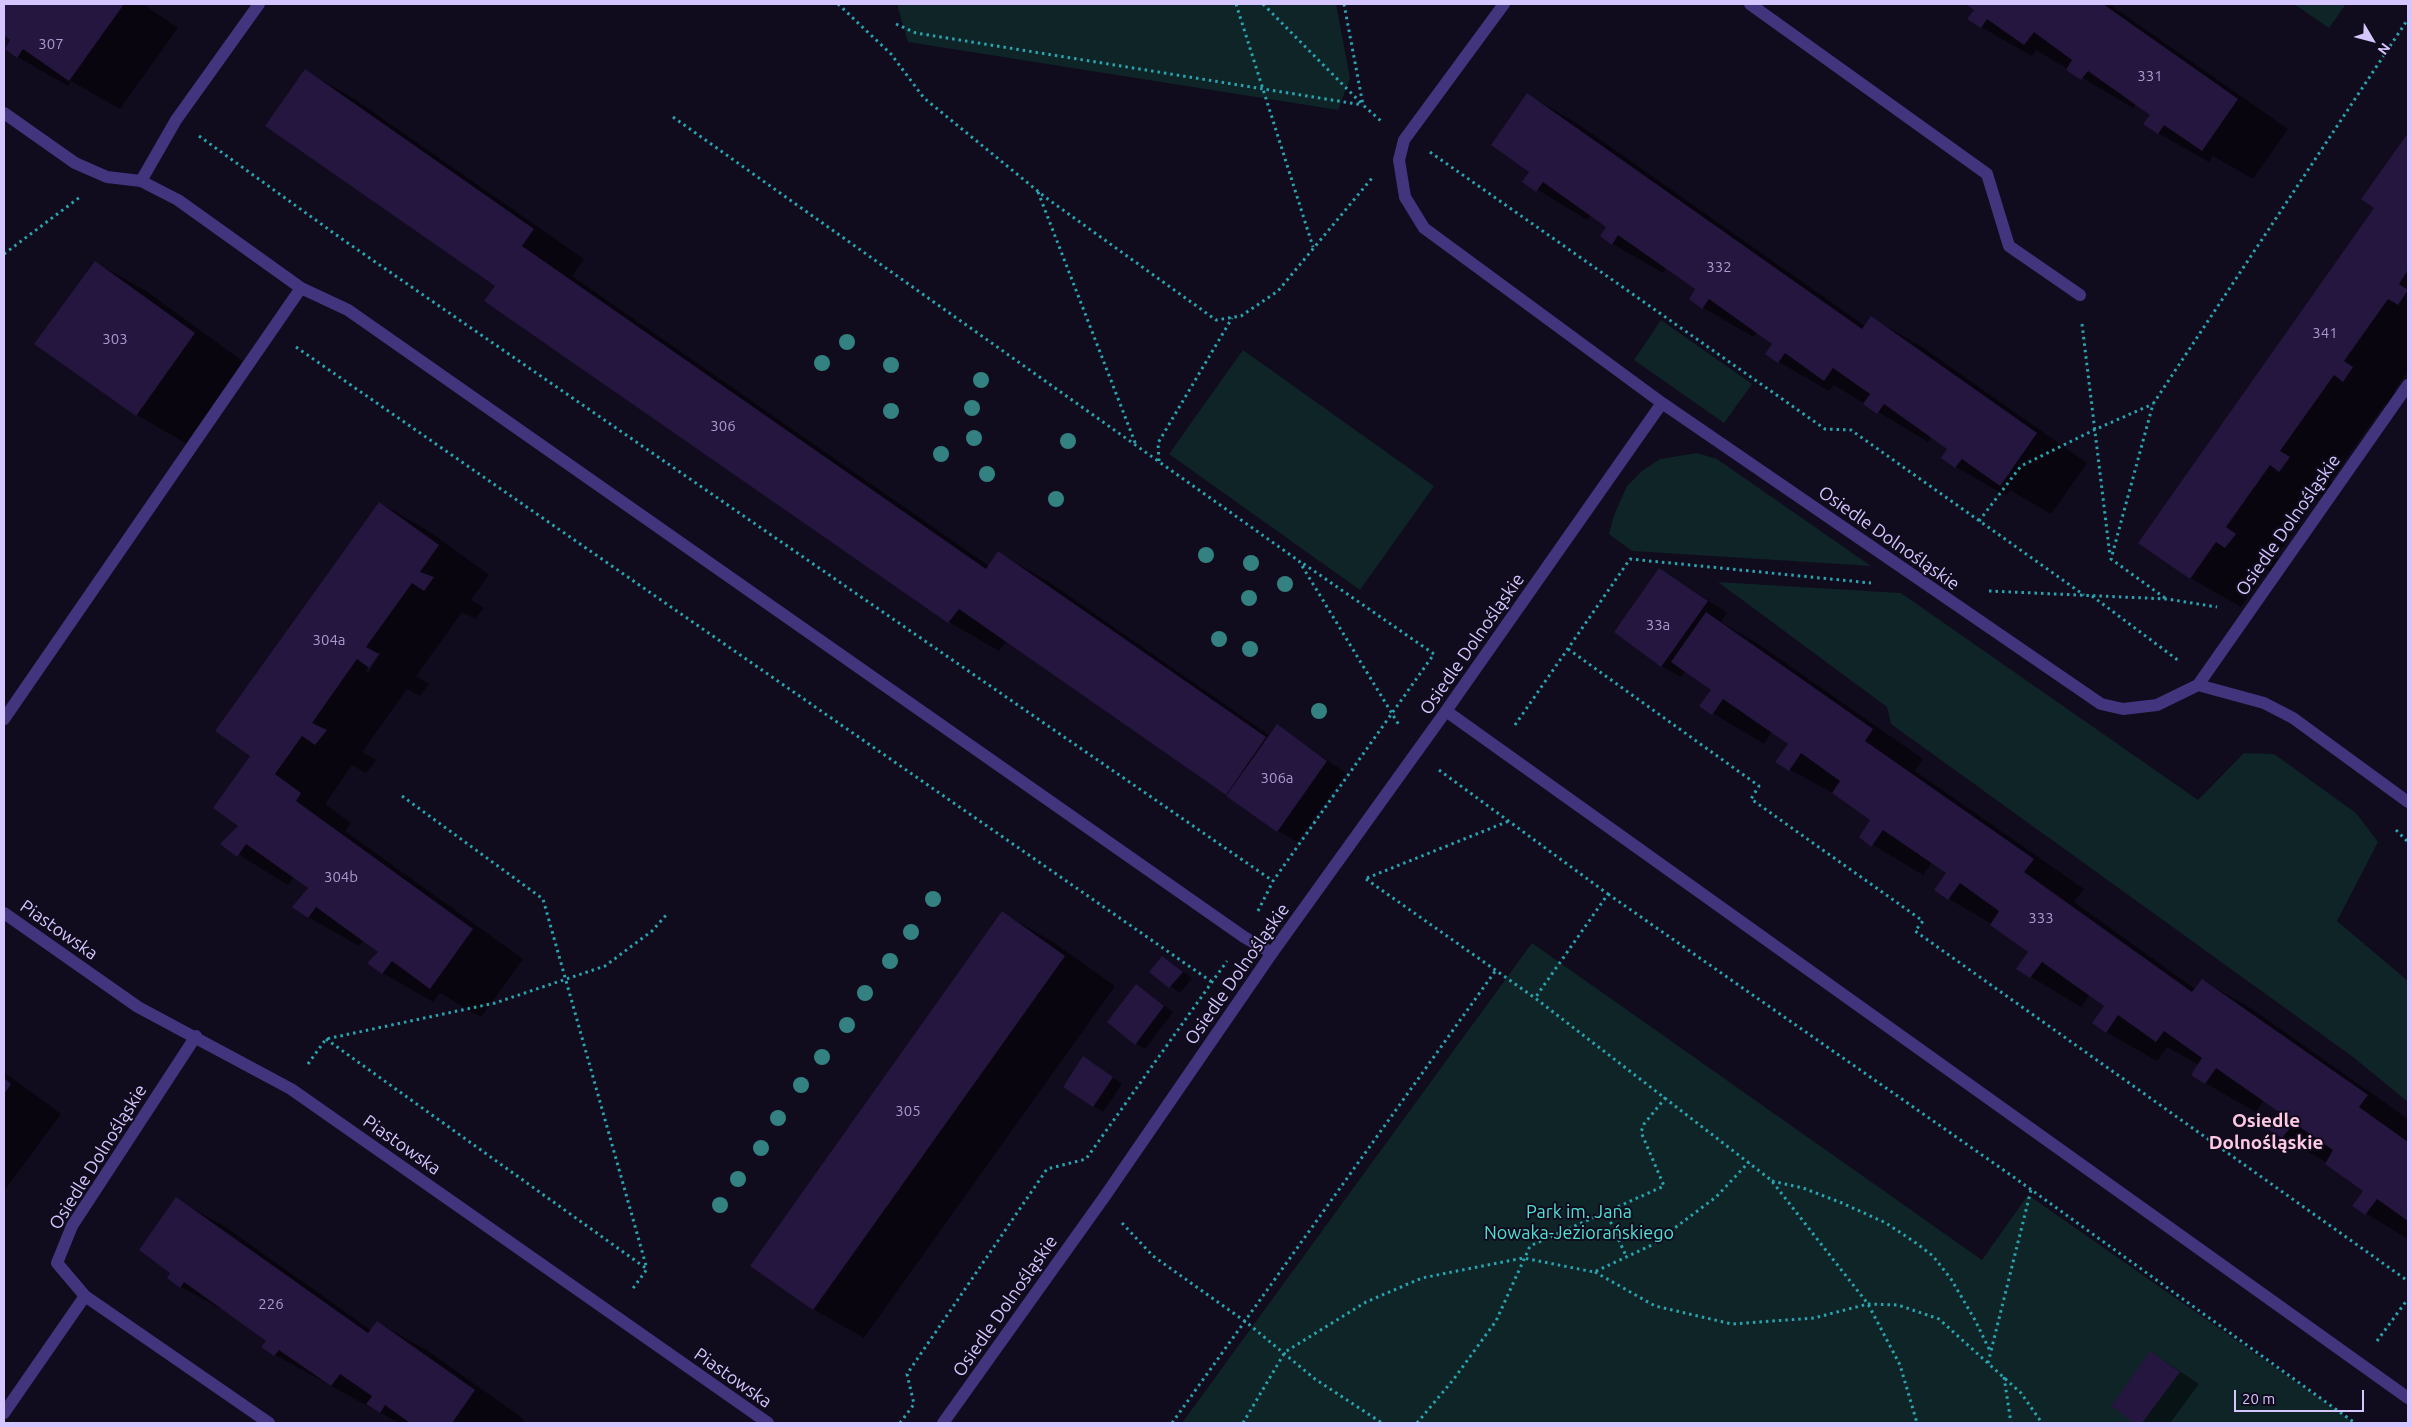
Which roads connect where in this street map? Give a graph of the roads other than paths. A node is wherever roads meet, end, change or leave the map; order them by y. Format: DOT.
graph roads {
  1 [pos="260,4"];
  2 [pos="1504,4"];
  3 [pos="1750,4"];
  4 [pos="4,113"];
  5 [pos="141,182"];
  6 [pos="301,288"];
  7 [pos="2080,295"];
  8 [pos="2408,385"];
  9 [pos="1662,403"];
  10 [pos="2198,685"];
  11 [pos="1446,711"];
  12 [pos="4,719"];
  13 [pos="2408,802"];
  14 [pos="4,913"];
  15 [pos="1272,953"];
  16 [pos="196,1036"];
  17 [pos="85,1296"];
  18 [pos="2408,1398"];
  19 [pos="4,1413"];
  20 [pos="268,1423"];
  21 [pos="768,1423"];
  22 [pos="943,1423"];
  1 -- 5 [label="street"];
  2 -- 9 [label="street"];
  3 -- 7 [label="street"];
  4 -- 5 [label="street"];
  5 -- 6 [label="street"];
  6 -- 12 [label="street"];
  6 -- 15 [label="street"];
  8 -- 10 [label="street, Osiedle Dolnośląskie"];
  9 -- 10 [label="street, Osiedle Dolnośląskie"];
  9 -- 11 [label="street, Osiedle Dolnośląskie"];
  10 -- 13 [label="street"];
  11 -- 15 [label="street, Osiedle Dolnośląskie"];
  11 -- 18 [label="street"];
  14 -- 16 [label="street, Piastowska"];
  15 -- 22 [label="street, Osiedle Dolnośląskie"];
  16 -- 17 [label="street, Osiedle Dolnośląskie"];
  16 -- 21 [label="street, Piastowska"];
  17 -- 19 [label="street"];
  17 -- 20 [label="street, Osiedle Dolnośląskie"];
}
